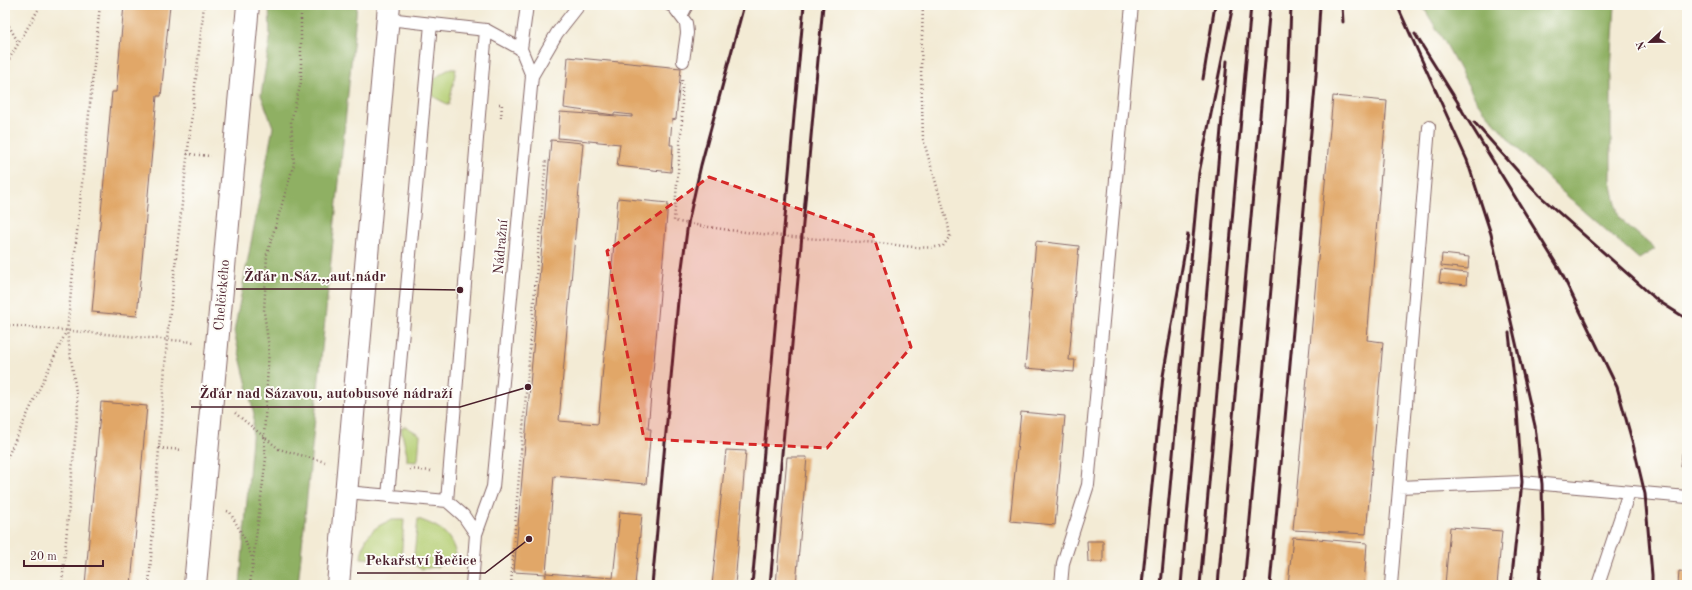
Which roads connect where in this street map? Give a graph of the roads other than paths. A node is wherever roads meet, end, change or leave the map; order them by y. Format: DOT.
graph roads {
  1 [pos="248,5"];
  2 [pos="527,5"];
  3 [pos="579,5"];
  4 [pos="670,5"];
  5 [pos="1132,5"];
  6 [pos="684,10"];
  7 [pos="389,12"];
  8 [pos="431,24"];
  9 [pos="486,30"];
  10 [pos="521,49"];
  11 [pos="683,61"];
  12 [pos="532,76"];
  13 [pos="1430,127"];
  14 [pos="1399,487"];
  15 [pos="346,492"];
  16 [pos="1629,492"];
  17 [pos="388,496"];
  18 [pos="1687,498"];
  19 [pos="447,501"];
  20 [pos="476,534"];
  21 [pos="195,585"];
  22 [pos="338,585"];
  23 [pos="472,585"];
  24 [pos="1061,585"];
  25 [pos="1391,585"];
  26 [pos="1598,585"];
  1 -- 21 [label="street, Chelčického"];
  2 -- 10 [label="lane"];
  3 -- 12 [label="lane"];
  4 -- 6 [label="lane"];
  5 -- 24 [label="lane"];
  6 -- 11 [label="lane"];
  7 -- 8 [label="lane"];
  7 -- 15 [label="street"];
  8 -- 9 [label="lane"];
  8 -- 17 [label="lane"];
  9 -- 10 [label="lane"];
  9 -- 19 [label="lane"];
  10 -- 12 [label="lane, Nádražní"];
  12 -- 20 [label="lane, Nádražní"];
  13 -- 14 [label="lane"];
  14 -- 16 [label="lane"];
  14 -- 25 [label="lane"];
  15 -- 17 [label="lane"];
  15 -- 22 [label="street"];
  16 -- 18 [label="lane"];
  16 -- 26 [label="lane"];
  17 -- 19 [label="lane"];
  19 -- 20 [label="lane"];
  20 -- 23 [label="lane, Nádražní"];
}
